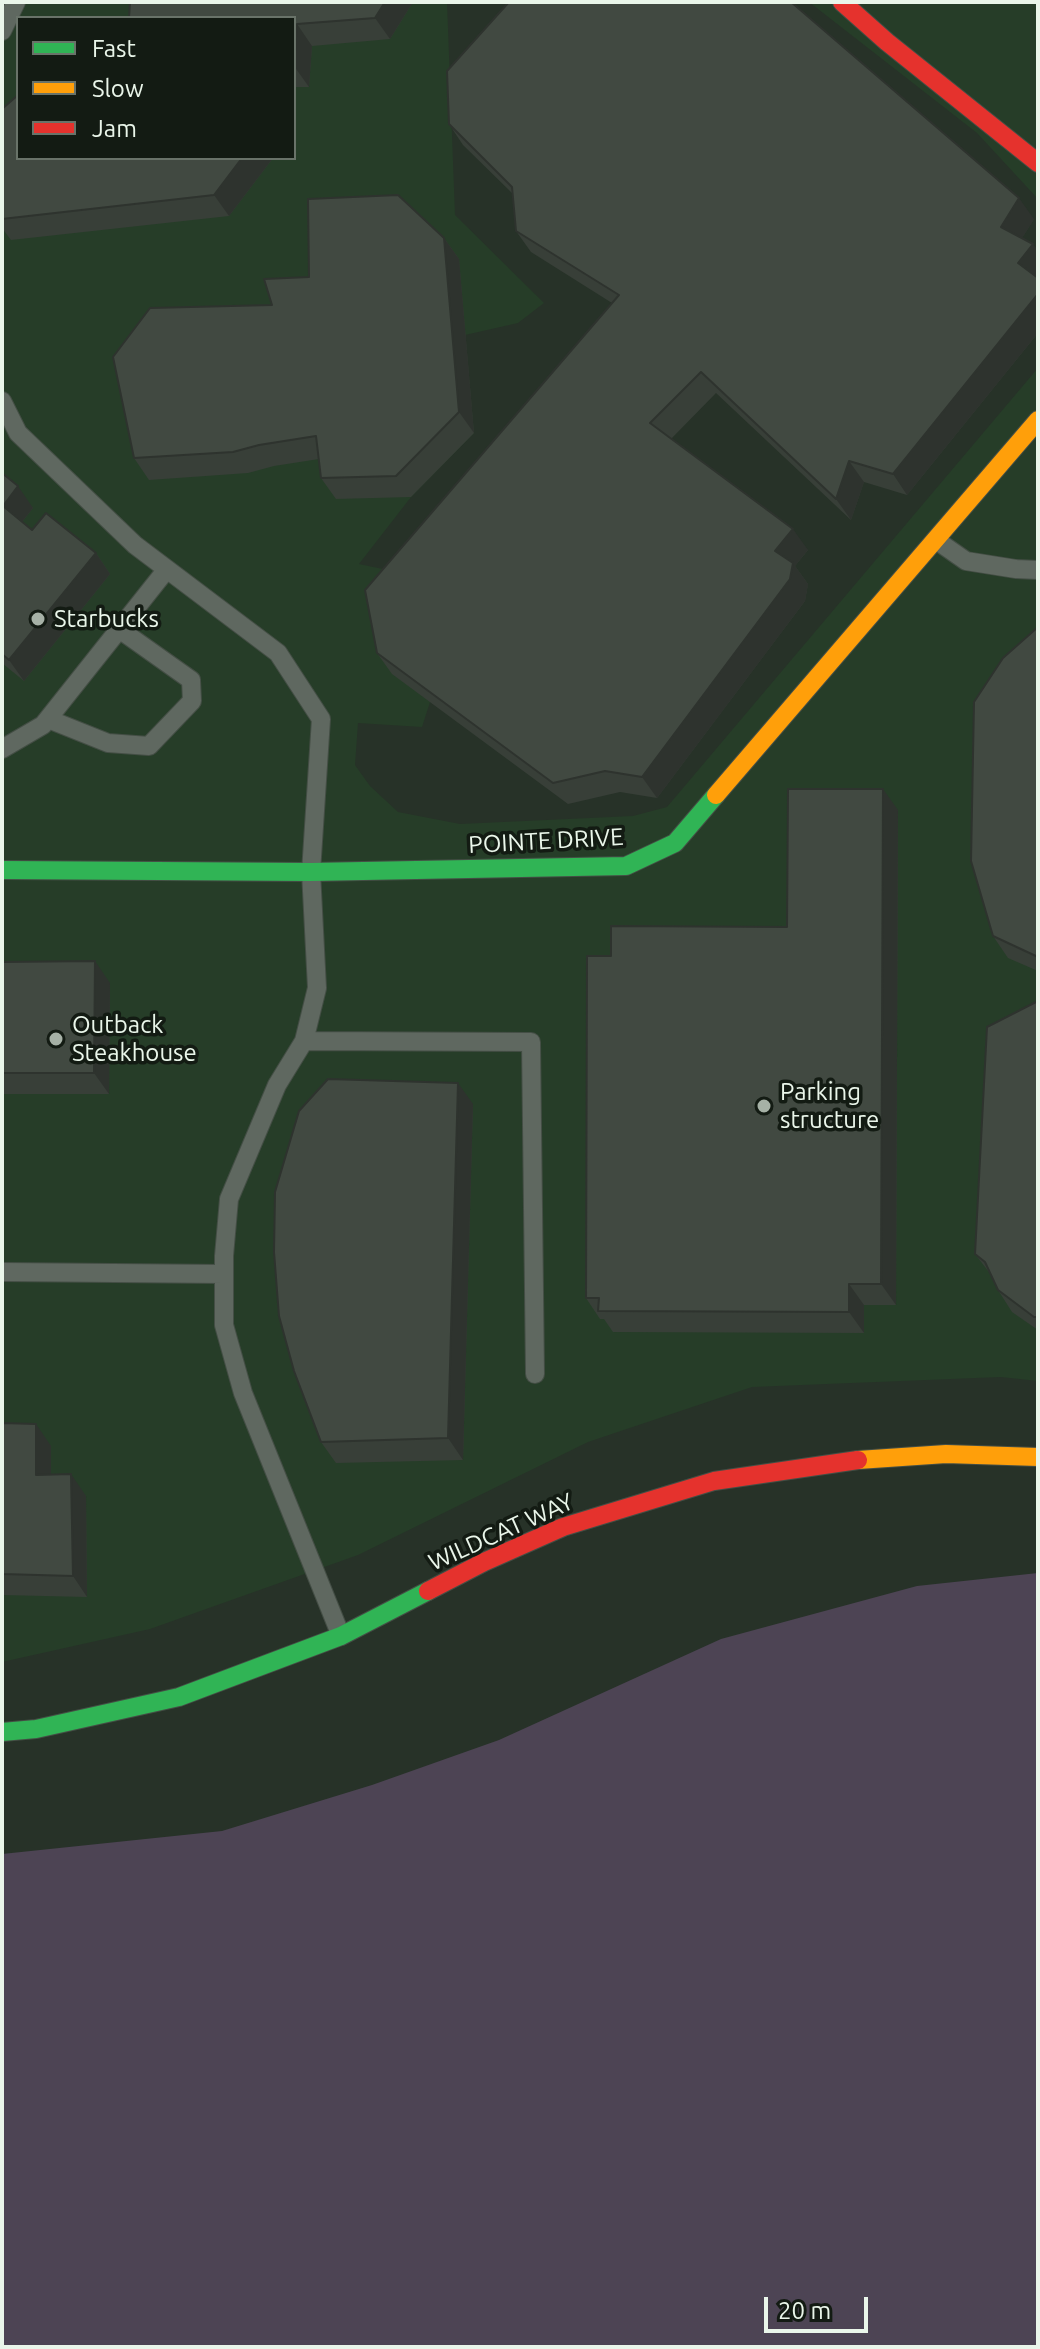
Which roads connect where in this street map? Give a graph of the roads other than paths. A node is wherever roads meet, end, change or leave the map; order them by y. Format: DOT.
graph roads {
  1 [pos="16,2"];
  2 [pos="842,2"];
  3 [pos="2,31"];
  4 [pos="1038,163"];
  5 [pos="2,401"];
  6 [pos="1038,420"];
  7 [pos="936,540"];
  8 [pos="167,569"];
  9 [pos="1038,570"];
  10 [pos="119,629"];
  11 [pos="48,719"];
  12 [pos="2,749"];
  13 [pos="2,870"];
  14 [pos="311,872"];
  15 [pos="304,1041"];
  16 [pos="2,1272"];
  17 [pos="224,1274"];
  18 [pos="535,1374"];
  19 [pos="1038,1457"];
  20 [pos="341,1636"];
  21 [pos="2,1732"];
  1 -- 3 [label="lane"];
  2 -- 4 [label="street"];
  5 -- 8 [label="lane"];
  6 -- 7 [label="street, POINTE DRIVE"];
  7 -- 9 [label="lane"];
  7 -- 14 [label="street, POINTE DRIVE"];
  8 -- 10 [label="lane"];
  8 -- 14 [label="lane"];
  10 -- 11 [label="lane"];
  10 -- 11 [label="lane"];
  11 -- 12 [label="lane"];
  13 -- 14 [label="street, POINTE DRIVE"];
  14 -- 15 [label="lane"];
  15 -- 17 [label="lane"];
  15 -- 18 [label="lane"];
  16 -- 17 [label="lane"];
  17 -- 20 [label="lane"];
  19 -- 20 [label="street, WILDCAT WAY"];
  20 -- 21 [label="street, WILDCAT WAY"];
}
